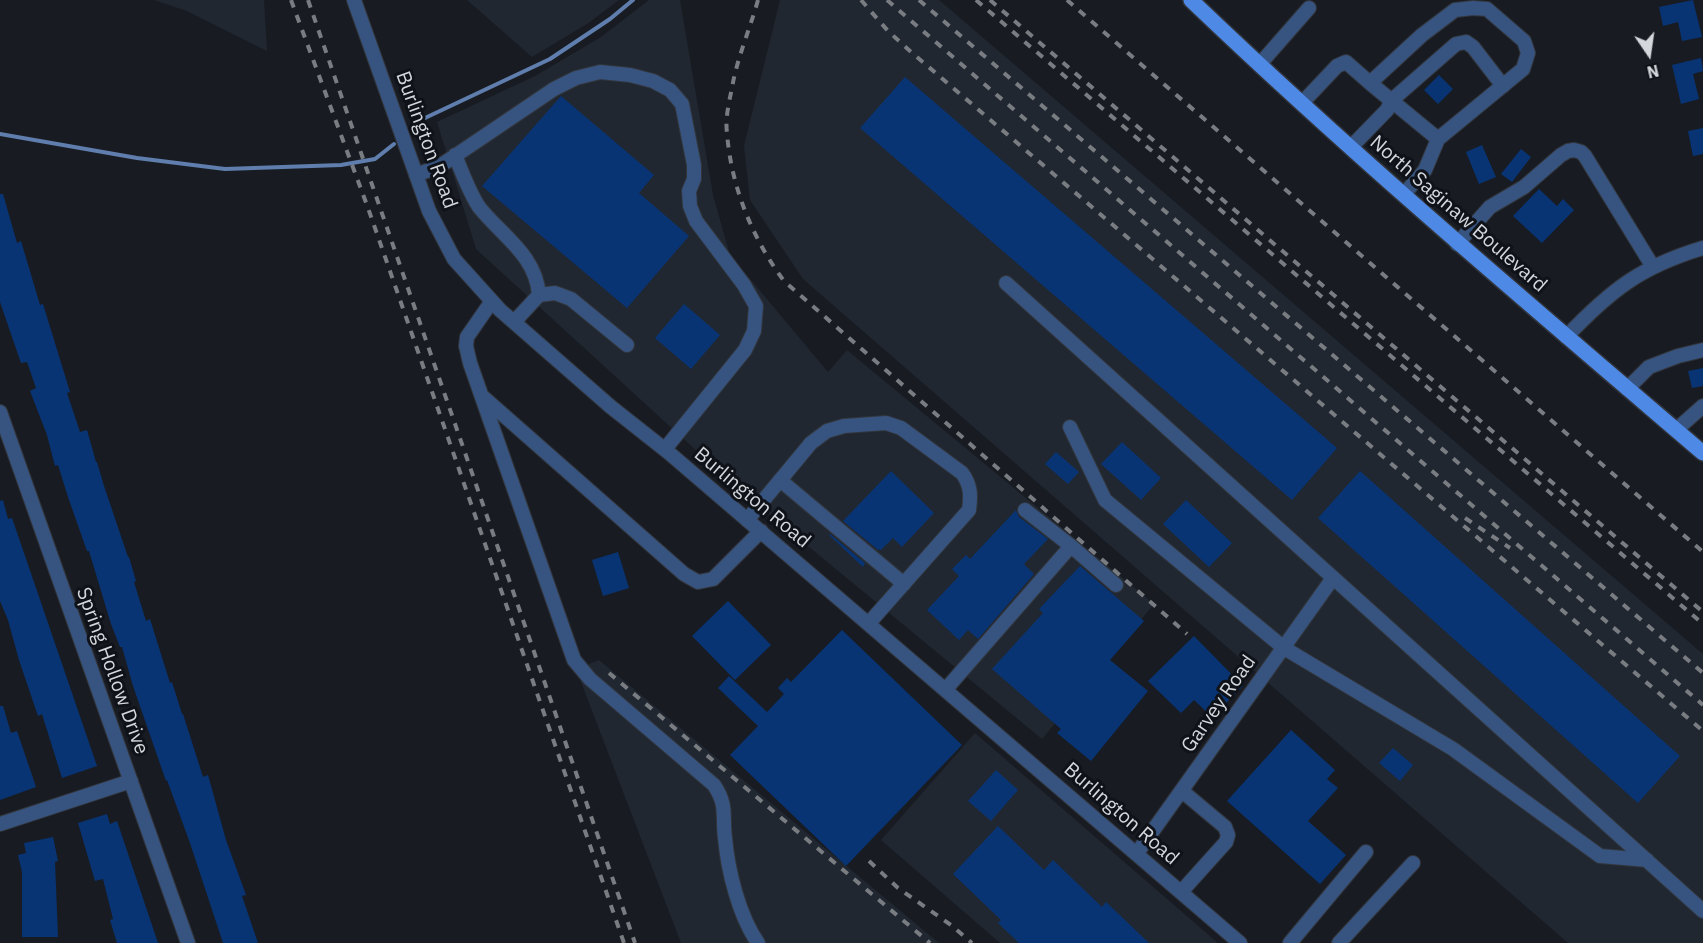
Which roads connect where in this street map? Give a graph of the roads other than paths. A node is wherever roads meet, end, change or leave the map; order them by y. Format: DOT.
graph roads {
  1 [pos="354,0"];
  2 [pos="1191,0"];
  3 [pos="1309,8"];
  4 [pos="1259,65"];
  5 [pos="1370,83"];
  6 [pos="1503,86"];
  7 [pos="1392,100"];
  8 [pos="1302,103"];
  9 [pos="1438,139"];
  10 [pos="1351,147"];
  11 [pos="455,155"];
  12 [pos="416,175"];
  13 [pos="1404,194"];
  14 [pos="1457,244"];
  15 [pos="1703,248"];
  16 [pos="1653,267"];
  17 [pos="1006,283"];
  18 [pos="539,295"];
  19 [pos="492,301"];
  20 [pos="514,322"];
  21 [pos="1566,337"];
  22 [pos="627,345"];
  23 [pos="1703,350"];
  24 [pos="1627,389"];
  25 [pos="482,397"];
  26 [pos="1703,406"];
  27 [pos="0,412"];
  28 [pos="1070,427"];
  29 [pos="2,428"];
  30 [pos="1676,430"];
  31 [pos="664,449"];
  32 [pos="1703,453"];
  33 [pos="780,480"];
  34 [pos="1025,510"];
  35 [pos="747,520"];
  36 [pos="761,531"];
  37 [pos="1071,546"];
  38 [pos="1333,578"];
  39 [pos="904,584"];
  40 [pos="1116,585"];
  41 [pos="869,623"];
  42 [pos="1284,648"];
  43 [pos="946,689"];
  44 [pos="130,781"];
  45 [pos="1182,791"];
  46 [pos="0,824"];
  47 [pos="1366,852"];
  48 [pos="1137,853"];
  49 [pos="1647,860"];
  50 [pos="1413,863"];
  51 [pos="1181,892"];
  52 [pos="1703,911"];
  53 [pos="188,943"];
  54 [pos="758,943"];
  55 [pos="1240,943"];
  56 [pos="1290,943"];
  57 [pos="1339,943"];
  1 -- 12 [label="street, Burlington Road"];
  2 -- 4 [label="main road, North Saginaw Boulevard"];
  3 -- 4 [label="street"];
  4 -- 8 [label="main road, North Saginaw Boulevard"];
  5 -- 6 [label="street"];
  5 -- 7 [label="street"];
  5 -- 8 [label="street"];
  6 -- 7 [label="street"];
  6 -- 9 [label="street"];
  7 -- 9 [label="street"];
  7 -- 10 [label="street"];
  8 -- 10 [label="main road, North Saginaw Boulevard"];
  9 -- 13 [label="street"];
  10 -- 13 [label="main road, North Saginaw Boulevard"];
  11 -- 12 [label="street"];
  11 -- 18 [label="street"];
  11 -- 31 [label="street"];
  12 -- 19 [label="street, Burlington Road"];
  13 -- 14 [label="main road, North Saginaw Boulevard"];
  14 -- 16 [label="street"];
  14 -- 21 [label="main road, North Saginaw Boulevard"];
  15 -- 16 [label="street"];
  16 -- 21 [label="street"];
  17 -- 38 [label="street"];
  18 -- 20 [label="street"];
  18 -- 22 [label="street"];
  19 -- 20 [label="street, Burlington Road"];
  19 -- 25 [label="street"];
  20 -- 31 [label="street, Burlington Road"];
  21 -- 24 [label="main road, North Saginaw Boulevard"];
  23 -- 24 [label="street"];
  24 -- 30 [label="main road, North Saginaw Boulevard"];
  25 -- 36 [label="street"];
  25 -- 54 [label="street"];
  26 -- 30 [label="street"];
  27 -- 29 [label="street, Spring Hollow Drive"];
  28 -- 42 [label="street"];
  29 -- 44 [label="street, Spring Hollow Drive"];
  30 -- 32 [label="main road, North Saginaw Boulevard"];
  31 -- 35 [label="street, Burlington Road"];
  33 -- 35 [label="street"];
  33 -- 39 [label="street"];
  33 -- 39 [label="street"];
  34 -- 37 [label="street"];
  35 -- 36 [label="street, Burlington Road"];
  36 -- 41 [label="street, Burlington Road"];
  37 -- 40 [label="street"];
  37 -- 43 [label="street"];
  38 -- 42 [label="street, Garvey Road"];
  38 -- 49 [label="street"];
  39 -- 41 [label="street"];
  41 -- 43 [label="street, Burlington Road"];
  42 -- 45 [label="street, Garvey Road"];
  42 -- 49 [label="street"];
  43 -- 48 [label="street, Burlington Road"];
  44 -- 46 [label="street"];
  44 -- 53 [label="street, Spring Hollow Drive"];
  45 -- 48 [label="street, Garvey Road"];
  45 -- 51 [label="street"];
  47 -- 56 [label="street"];
  48 -- 51 [label="street, Burlington Road"];
  49 -- 52 [label="street"];
  50 -- 57 [label="street"];
  51 -- 55 [label="street, Burlington Road"];
}
